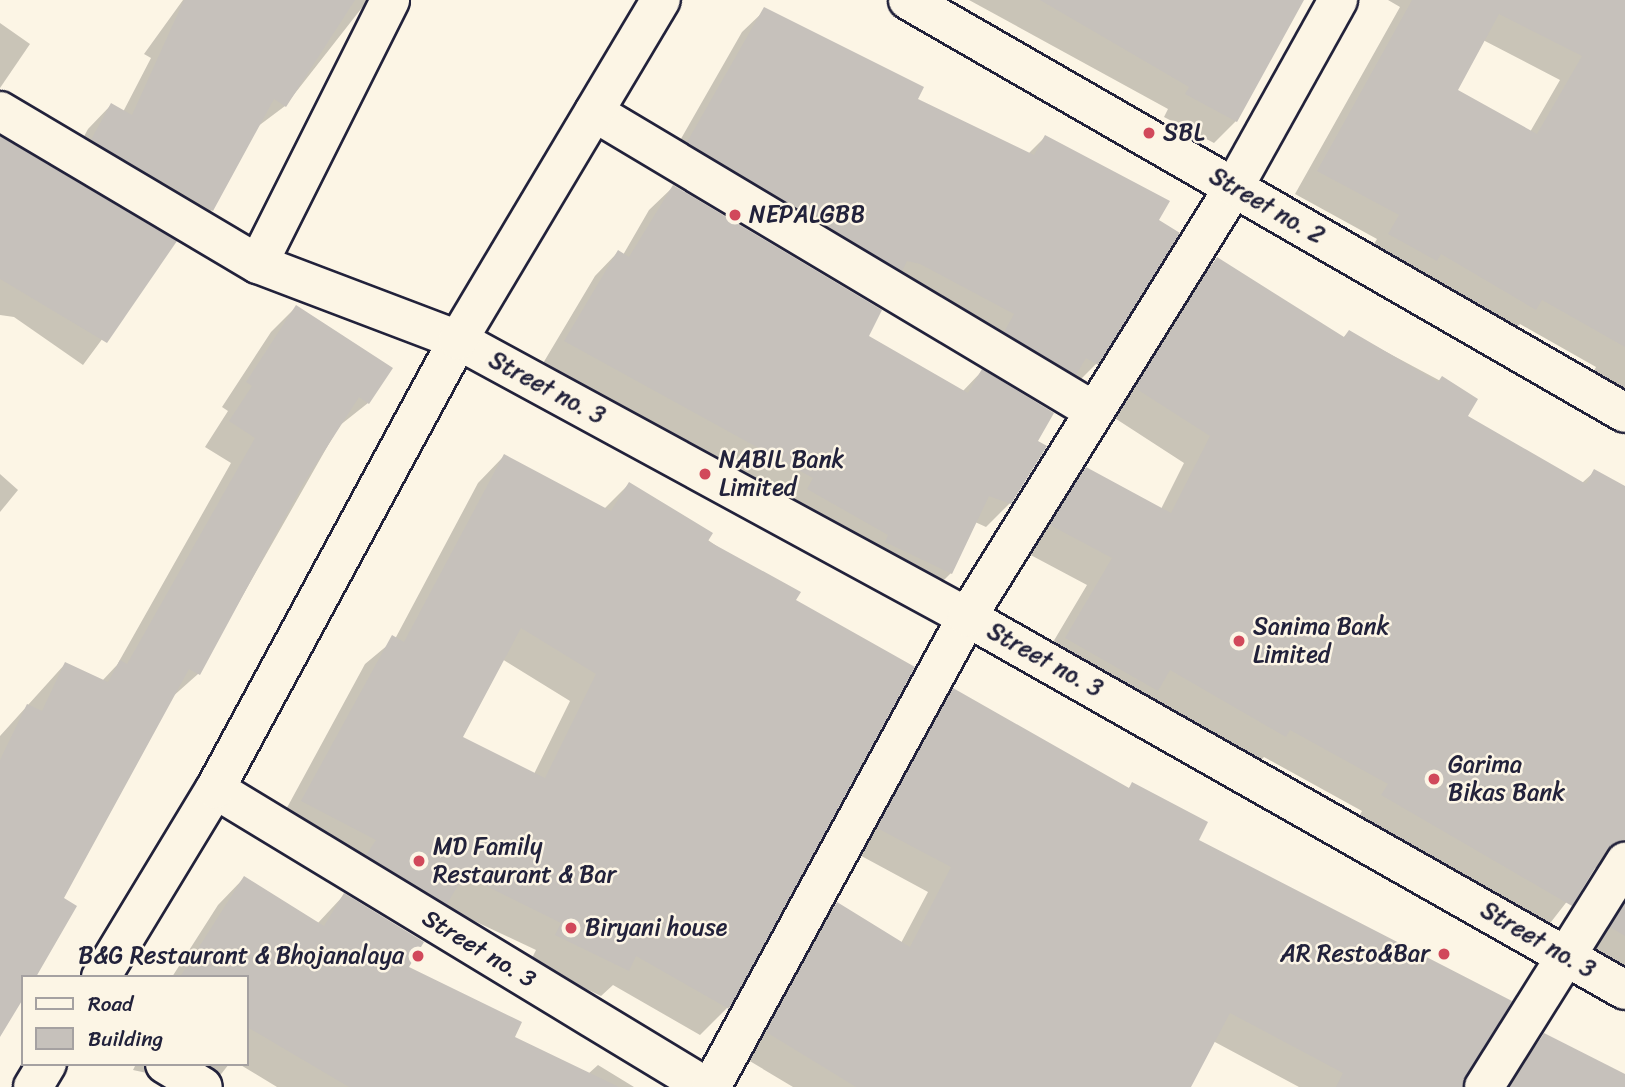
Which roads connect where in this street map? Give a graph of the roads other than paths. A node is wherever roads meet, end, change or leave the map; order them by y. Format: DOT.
graph roads {
  1 [pos="390,0"];
  2 [pos="661,0"];
  3 [pos="908,0"];
  4 [pos="1338,0"];
  5 [pos="0,111"];
  6 [pos="594,112"];
  7 [pos="1234,187"];
  8 [pos="258,264"];
  9 [pos="458,340"];
  10 [pos="1094,411"];
  11 [pos="1625,413"];
  12 [pos="967,617"];
  13 [pos="215,789"];
  14 [pos="1625,862"];
  15 [pos="1567,955"];
  16 [pos="102,975"];
  17 [pos="1625,990"];
  18 [pos="46,1066"];
  19 [pos="168,1066"];
  20 [pos="33,1087"];
  21 [pos="203,1087"];
  22 [pos="709,1087"];
  23 [pos="1484,1087"];
  1 -- 8 [label="street"];
  2 -- 6 [label="street"];
  3 -- 7 [label="street, Street no. 2"];
  4 -- 7 [label="street"];
  5 -- 8 [label="street, Street no. 3"];
  6 -- 9 [label="street"];
  6 -- 10 [label="street"];
  7 -- 10 [label="street"];
  7 -- 11 [label="street, Street no. 2"];
  8 -- 9 [label="street, Street no. 3"];
  9 -- 12 [label="street, Street no. 3"];
  9 -- 13 [label="street"];
  10 -- 12 [label="street"];
  12 -- 15 [label="street, Street no. 3"];
  12 -- 22 [label="street"];
  13 -- 16 [label="street"];
  13 -- 22 [label="street, Street no. 3"];
  14 -- 15 [label="street"];
  15 -- 17 [label="street, Street no. 3"];
  15 -- 23 [label="street"];
  18 -- 20 [label="street"];
  19 -- 21 [label="street"];
}
